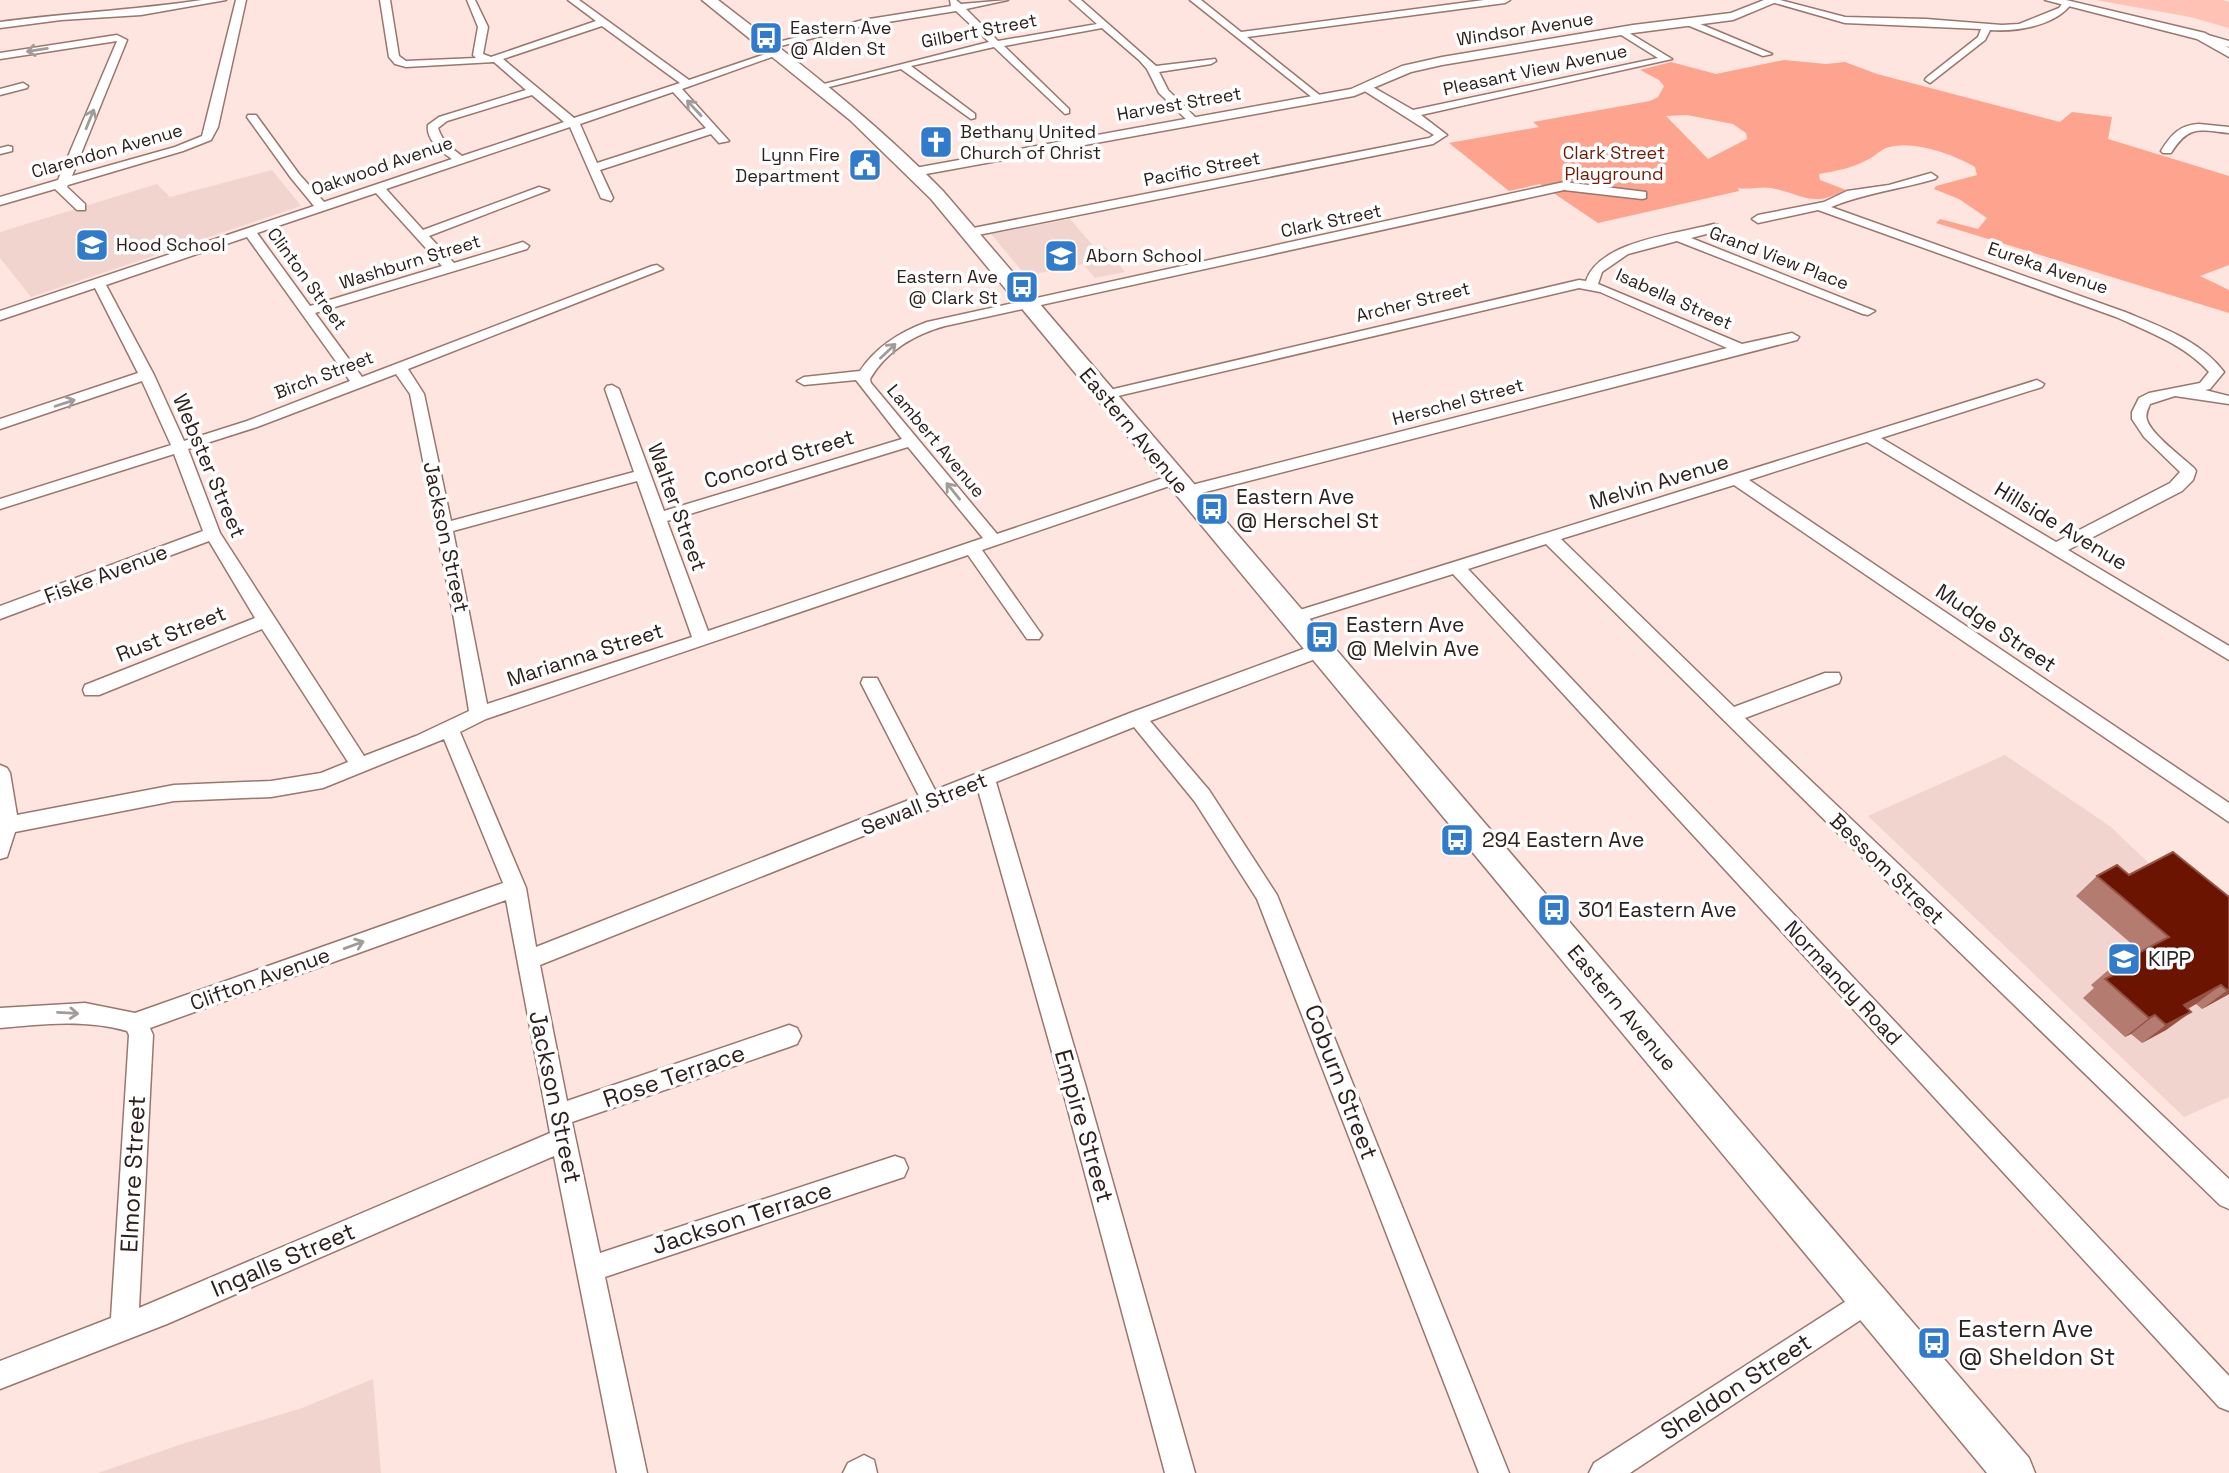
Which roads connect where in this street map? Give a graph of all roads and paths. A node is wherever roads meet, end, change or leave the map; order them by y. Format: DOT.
graph roads {
  1 [pos="221,0"];
  2 [pos="241,0"];
  3 [pos="385,0"];
  4 [pos="573,0"];
  5 [pos="709,0"];
  6 [pos="1003,0"];
  7 [pos="1075,0"];
  8 [pos="1198,0"];
  9 [pos="1505,0"];
  10 [pos="1774,0"];
  11 [pos="2051,0"];
  12 [pos="471,1"];
  13 [pos="955,4"];
  14 [pos="2067,4"];
  15 [pos="604,22"];
  16 [pos="1690,23"];
  17 [pos="1105,24"];
  18 [pos="0,25"];
  19 [pos="1986,28"];
  20 [pos="1621,31"];
  21 [pos="1240,35"];
  22 [pos="2202,36"];
  23 [pos="997,43"];
  24 [pos="2229,44"];
  25 [pos="773,49"];
  26 [pos="2229,53"];
  27 [pos="1767,54"];
  28 [pos="0,55"];
  29 [pos="493,59"];
  30 [pos="1211,61"];
  31 [pos="903,65"];
  32 [pos="1153,70"];
  33 [pos="1930,80"];
  34 [pos="680,84"];
  35 [pos="23,86"];
  36 [pos="821,86"];
  37 [pos="1367,88"];
  38 [pos="533,91"];
  39 [pos="0,92"];
  40 [pos="1318,99"];
  41 [pos="1065,111"];
  42 [pos="1410,114"];
  43 [pos="971,116"];
  44 [pos="252,117"];
  45 [pos="1194,121"];
  46 [pos="571,122"];
  47 [pos="714,129"];
  48 [pos="2229,130"];
  49 [pos="723,141"];
  50 [pos="2167,151"];
  51 [pos="460,160"];
  52 [pos="594,168"];
  53 [pos="915,172"];
  54 [pos="1931,177"];
  55 [pos="64,182"];
  56 [pos="378,188"];
  57 [pos="543,190"];
  58 [pos="1642,195"];
  59 [pos="607,198"];
  60 [pos="0,201"];
  61 [pos="323,206"];
  62 [pos="81,207"];
  63 [pos="1820,207"];
  64 [pos="1758,219"];
  65 [pos="1714,228"];
  66 [pos="249,231"];
  67 [pos="968,233"];
  68 [pos="420,235"];
  69 [pos="1678,237"];
  70 [pos="523,246"];
  71 [pos="451,268"];
  72 [pos="657,269"];
  73 [pos="98,282"];
  74 [pos="1591,285"];
  75 [pos="1028,304"];
  76 [pos="1867,311"];
  77 [pos="306,312"];
  78 [pos="0,316"];
  79 [pos="1792,337"];
  80 [pos="1741,349"];
  81 [pos="2209,360"];
  82 [pos="2229,361"];
  83 [pos="397,367"];
  84 [pos="147,375"];
  85 [pos="865,375"];
  86 [pos="804,381"];
  87 [pos="358,382"];
  88 [pos="2037,384"];
  89 [pos="612,389"];
  90 [pos="2187,390"];
  91 [pos="1105,395"];
  92 [pos="2229,400"];
  93 [pos="0,424"];
  94 [pos="1869,437"];
  95 [pos="912,441"];
  96 [pos="180,447"];
  97 [pos="643,474"];
  98 [pos="1737,479"];
  99 [pos="1180,486"];
  100 [pos="0,504"];
  101 [pos="658,518"];
  102 [pos="443,529"];
  103 [pos="212,534"];
  104 [pos="1549,537"];
  105 [pos="994,541"];
  106 [pos="972,548"];
  107 [pos="2056,549"];
  108 [pos="1458,568"];
  109 [pos="0,613"];
  110 [pos="1293,618"];
  111 [pos="267,620"];
  112 [pos="1034,635"];
  113 [pos="702,640"];
  114 [pos="1320,650"];
  115 [pos="2229,654"];
  116 [pos="1832,678"];
  117 [pos="870,683"];
  118 [pos="92,690"];
  119 [pos="480,714"];
  120 [pos="1730,716"];
  121 [pos="1137,718"];
  122 [pos="449,729"];
  123 [pos="360,766"];
  124 [pos="0,773"];
  125 [pos="985,780"];
  126 [pos="931,802"];
  127 [pos="2229,814"];
  128 [pos="4,826"];
  129 [pos="0,850"];
  130 [pos="515,888"];
  131 [pos="528,960"];
  132 [pos="0,1018"];
  133 [pos="135,1023"];
  134 [pos="789,1036"];
  135 [pos="561,1127"];
  136 [pos="895,1168"];
  137 [pos="2229,1196"];
  138 [pos="590,1269"];
  139 [pos="1868,1300"];
  140 [pos="124,1327"];
  141 [pos="0,1375"];
  142 [pos="2229,1397"];
  143 [pos="632,1473"];
  144 [pos="1180,1473"];
  145 [pos="1494,1473"];
  146 [pos="1604,1473"];
  147 [pos="2014,1473"];
  1 -- 18 [label="street"];
  2 -- 55 [label="street, Clarendon Avenue"];
  3 -- 29 [label="street"];
  4 -- 15 [label="street"];
  5 -- 25 [label="main road, Eastern Avenue"];
  6 -- 13 [label="street, Oakwood Avenue"];
  7 -- 17 [label="street"];
  8 -- 21 [label="street"];
  9 -- 21 [label="street"];
  10 -- 16 [label="street, Windsor Avenue"];
  10 -- 19 [label="street"];
  11 -- 14 [label="street"];
  12 -- 29 [label="street"];
  13 -- 23 [label="street"];
  13 -- 25 [label="street, Oakwood Avenue"];
  14 -- 19 [label="street"];
  14 -- 22 [label="street"];
  15 -- 29 [label="street"];
  15 -- 34 [label="street"];
  16 -- 20 [label="street, Windsor Avenue"];
  16 -- 27 [label="street"];
  17 -- 23 [label="street, Gilbert Street"];
  17 -- 32 [label="street"];
  19 -- 33 [label="street"];
  20 -- 37 [label="street, Windsor Avenue"];
  20 -- 42 [label="street, Pleasant View Avenue"];
  21 -- 40 [label="street"];
  22 -- 24 [label="street"];
  22 -- 26 [label="street"];
  23 -- 31 [label="street, Gilbert Street"];
  23 -- 41 [label="street"];
  25 -- 34 [label="street, Oakwood Avenue"];
  25 -- 36 [label="main road, Eastern Avenue"];
  55 -- 28 [label="street, one-way"];
  29 -- 38 [label="street"];
  30 -- 32 [label="street"];
  31 -- 36 [label="street, Gilbert Street"];
  31 -- 43 [label="street"];
  32 -- 45 [label="street"];
  34 -- 46 [label="street, Oakwood Avenue"];
  47 -- 34 [label="street, one-way"];
  35 -- 39 [label="street"];
  36 -- 53 [label="main road, Eastern Avenue"];
  37 -- 40 [label="street, Harvest Street"];
  37 -- 42 [label="street"];
  38 -- 46 [label="street"];
  38 -- 51 [label="street"];
  40 -- 45 [label="street, Harvest Street"];
  42 -- 67 [label="street, Pacific Street"];
  44 -- 61 [label="street"];
  45 -- 53 [label="street, Harvest Street"];
  46 -- 51 [label="street, Oakwood Avenue"];
  46 -- 52 [label="street"];
  47 -- 49 [label="street"];
  47 -- 52 [label="street"];
  48 -- 50 [label="street"];
  51 -- 56 [label="street, Oakwood Avenue"];
  52 -- 59 [label="street"];
  53 -- 67 [label="main road, Eastern Avenue"];
  54 -- 63 [label="street"];
  55 -- 60 [label="street, Clarendon Avenue"];
  55 -- 62 [label="street"];
  56 -- 61 [label="street, Oakwood Avenue"];
  56 -- 68 [label="street"];
  57 -- 68 [label="street"];
  58 -- 75 [label="street, Clark Street"];
  61 -- 66 [label="street, Oakwood Avenue"];
  63 -- 64 [label="street"];
  63 -- 81 [label="street, Eureka Avenue"];
  65 -- 69 [label="street"];
  66 -- 73 [label="street, Oakwood Avenue"];
  66 -- 77 [label="street, Clinton Street"];
  67 -- 75 [label="main road, Eastern Avenue"];
  68 -- 71 [label="street"];
  69 -- 74 [label="street"];
  69 -- 76 [label="street, Grand View Place"];
  70 -- 71 [label="street, Washburn Street"];
  71 -- 77 [label="street, Washburn Street"];
  72 -- 83 [label="street, Birch Street"];
  73 -- 78 [label="street, Oakwood Avenue"];
  73 -- 84 [label="street, Webster Street"];
  74 -- 80 [label="street, Isabella Street"];
  74 -- 91 [label="street, Archer Street"];
  85 -- 75 [label="street, Lambert Avenue, one-way"];
  75 -- 91 [label="main road, Eastern Avenue"];
  77 -- 87 [label="street, Clinton Street"];
  79 -- 80 [label="street, Herschel Street"];
  80 -- 99 [label="street, Herschel Street"];
  81 -- 82 [label="street"];
  81 -- 90 [label="street"];
  83 -- 87 [label="street, Birch Street"];
  83 -- 102 [label="street, Jackson Street"];
  93 -- 84 [label="street, one-way"];
  84 -- 96 [label="street, Webster Street"];
  85 -- 86 [label="street"];
  85 -- 95 [label="street, Lambert Avenue"];
  87 -- 96 [label="street, Birch Street"];
  88 -- 94 [label="street, Melvin Avenue"];
  89 -- 97 [label="street, Walter Street"];
  90 -- 92 [label="street"];
  90 -- 107 [label="street"];
  91 -- 99 [label="main road, Eastern Avenue"];
  94 -- 98 [label="street, Melvin Avenue"];
  94 -- 107 [label="street, Hillside Avenue"];
  95 -- 101 [label="street, Concord Street"];
  105 -- 95 [label="street, Lambert Avenue, one-way"];
  96 -- 100 [label="street, Birch Street"];
  96 -- 103 [label="street, Webster Street"];
  97 -- 101 [label="street, Walter Street"];
  97 -- 102 [label="street"];
  98 -- 104 [label="street, Melvin Avenue"];
  98 -- 127 [label="street, Mudge Street"];
  99 -- 105 [label="street, Marianna Street"];
  99 -- 110 [label="main road, Eastern Avenue"];
  101 -- 113 [label="street, Walter Street"];
  102 -- 119 [label="street, Jackson Street"];
  103 -- 109 [label="street, Fiske Avenue"];
  103 -- 111 [label="street, Webster Street"];
  104 -- 108 [label="street, Melvin Avenue"];
  104 -- 120 [label="street, Bessom Street"];
  105 -- 106 [label="street, Marianna Street"];
  106 -- 112 [label="street"];
  106 -- 113 [label="street, Marianna Street"];
  107 -- 115 [label="street, Hillside Avenue"];
  108 -- 110 [label="street, Melvin Avenue"];
  108 -- 142 [label="street, Normandy Road"];
  110 -- 114 [label="main road, Eastern Avenue"];
  111 -- 118 [label="street, Rust Street"];
  111 -- 123 [label="street, Webster Street"];
  113 -- 119 [label="street, Marianna Street"];
  114 -- 121 [label="street, Sewall Street"];
  114 -- 139 [label="main road, Eastern Avenue"];
  116 -- 120 [label="street"];
  117 -- 126 [label="street"];
  119 -- 122 [label="street, Marianna Street"];
  120 -- 137 [label="street, Bessom Street"];
  121 -- 125 [label="street, Sewall Street"];
  121 -- 145 [label="street, Coburn Street"];
  122 -- 123 [label="street, Marianna Street"];
  122 -- 130 [label="street, Jackson Street"];
  123 -- 128 [label="street, Marianna Street"];
  124 -- 128 [label="street"];
  125 -- 126 [label="street, Sewall Street"];
  125 -- 144 [label="street, Empire Street"];
  126 -- 131 [label="street, Sewall Street"];
  128 -- 129 [label="street"];
  130 -- 131 [label="street, Jackson Street"];
  133 -- 130 [label="street, Clifton Avenue, one-way"];
  131 -- 135 [label="street, Jackson Street"];
  132 -- 133 [label="street, one-way"];
  133 -- 140 [label="street, Elmore Street"];
  134 -- 135 [label="street, Rose Terrace"];
  135 -- 138 [label="street, Jackson Street"];
  135 -- 140 [label="street, Ingalls Street"];
  136 -- 138 [label="street, Jackson Terrace"];
  138 -- 143 [label="street, Jackson Street"];
  139 -- 146 [label="street, Sheldon Street"];
  139 -- 147 [label="main road, Eastern Avenue"];
  140 -- 141 [label="street, Ingalls Street"];
}
